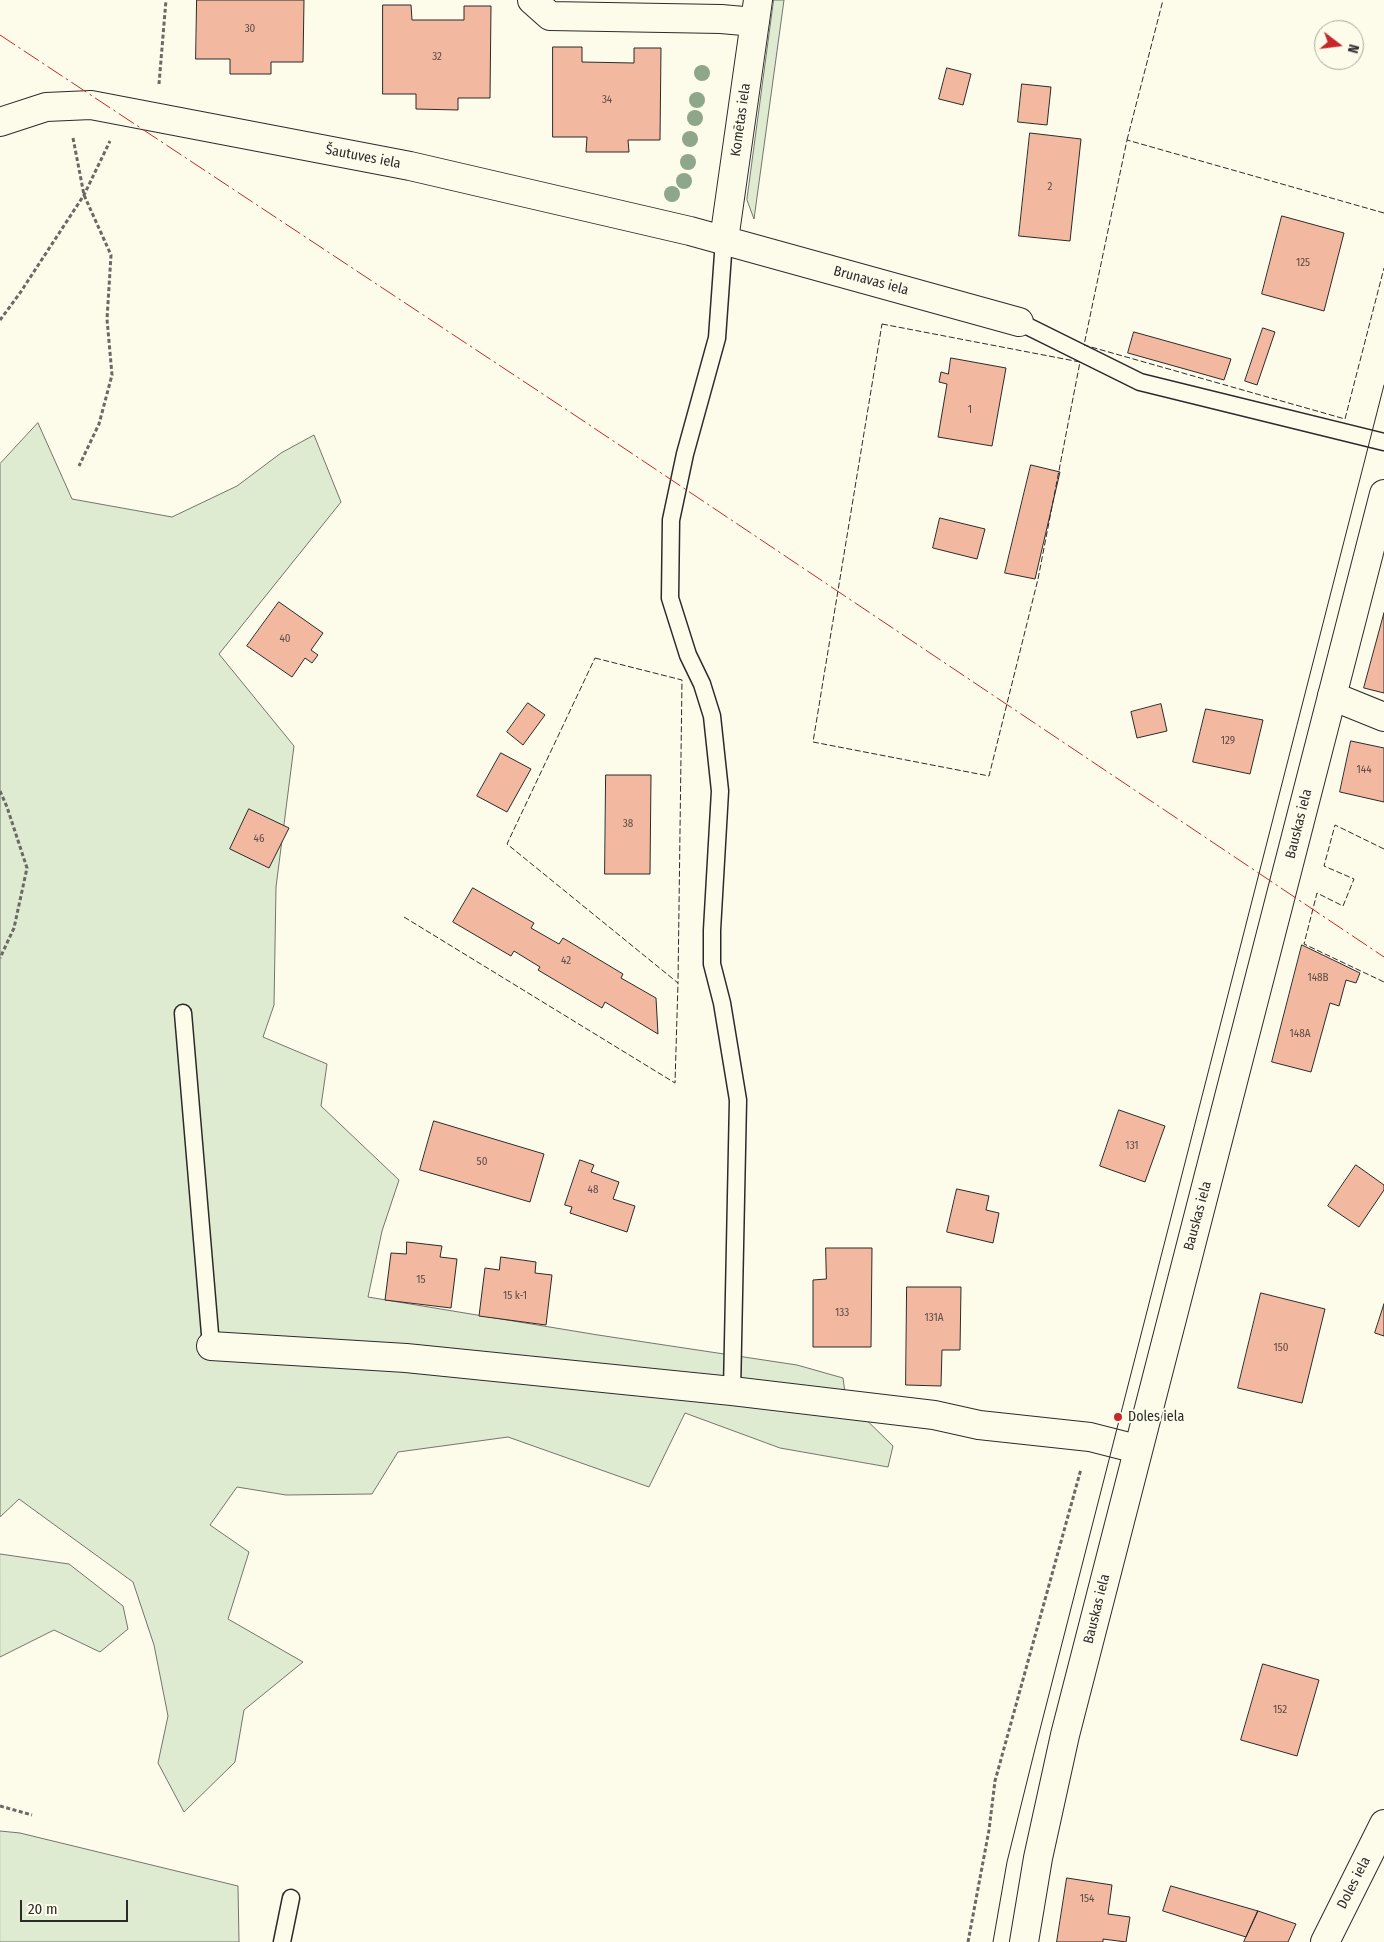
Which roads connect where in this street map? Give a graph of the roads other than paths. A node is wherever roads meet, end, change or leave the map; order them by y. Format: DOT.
graph roads {
  1 [pos="532,0"];
  2 [pos="757,11"];
  3 [pos="0,122"];
  4 [pos="724,240"];
  5 [pos="1019,322"];
  6 [pos="1384,442"];
  7 [pos="1384,494"];
  8 [pos="1332,696"];
  9 [pos="1384,717"];
  10 [pos="183,1013"];
  11 [pos="211,1346"];
  12 [pos="732,1391"];
  13 [pos="1137,1450"];
  14 [pos="1384,1824"];
  15 [pos="291,1898"];
  16 [pos="282,1942"];
  17 [pos="1024,1942"];
  18 [pos="1325,1942"];
  1 -- 2 [label="street"];
  2 -- 4 [label="street, Komētas iela"];
  3 -- 4 [label="street, Šautuves iela"];
  4 -- 5 [label="street, Brunavas iela"];
  4 -- 12 [label="lane"];
  5 -- 6 [label="lane"];
  7 -- 8 [label="street, Bauskas iela"];
  8 -- 9 [label="street"];
  8 -- 13 [label="street, Bauskas iela"];
  10 -- 11 [label="lane"];
  11 -- 12 [label="street"];
  12 -- 13 [label="street"];
  13 -- 17 [label="street, Bauskas iela"];
  14 -- 18 [label="street, Doles iela"];
  15 -- 16 [label="lane"];
}
